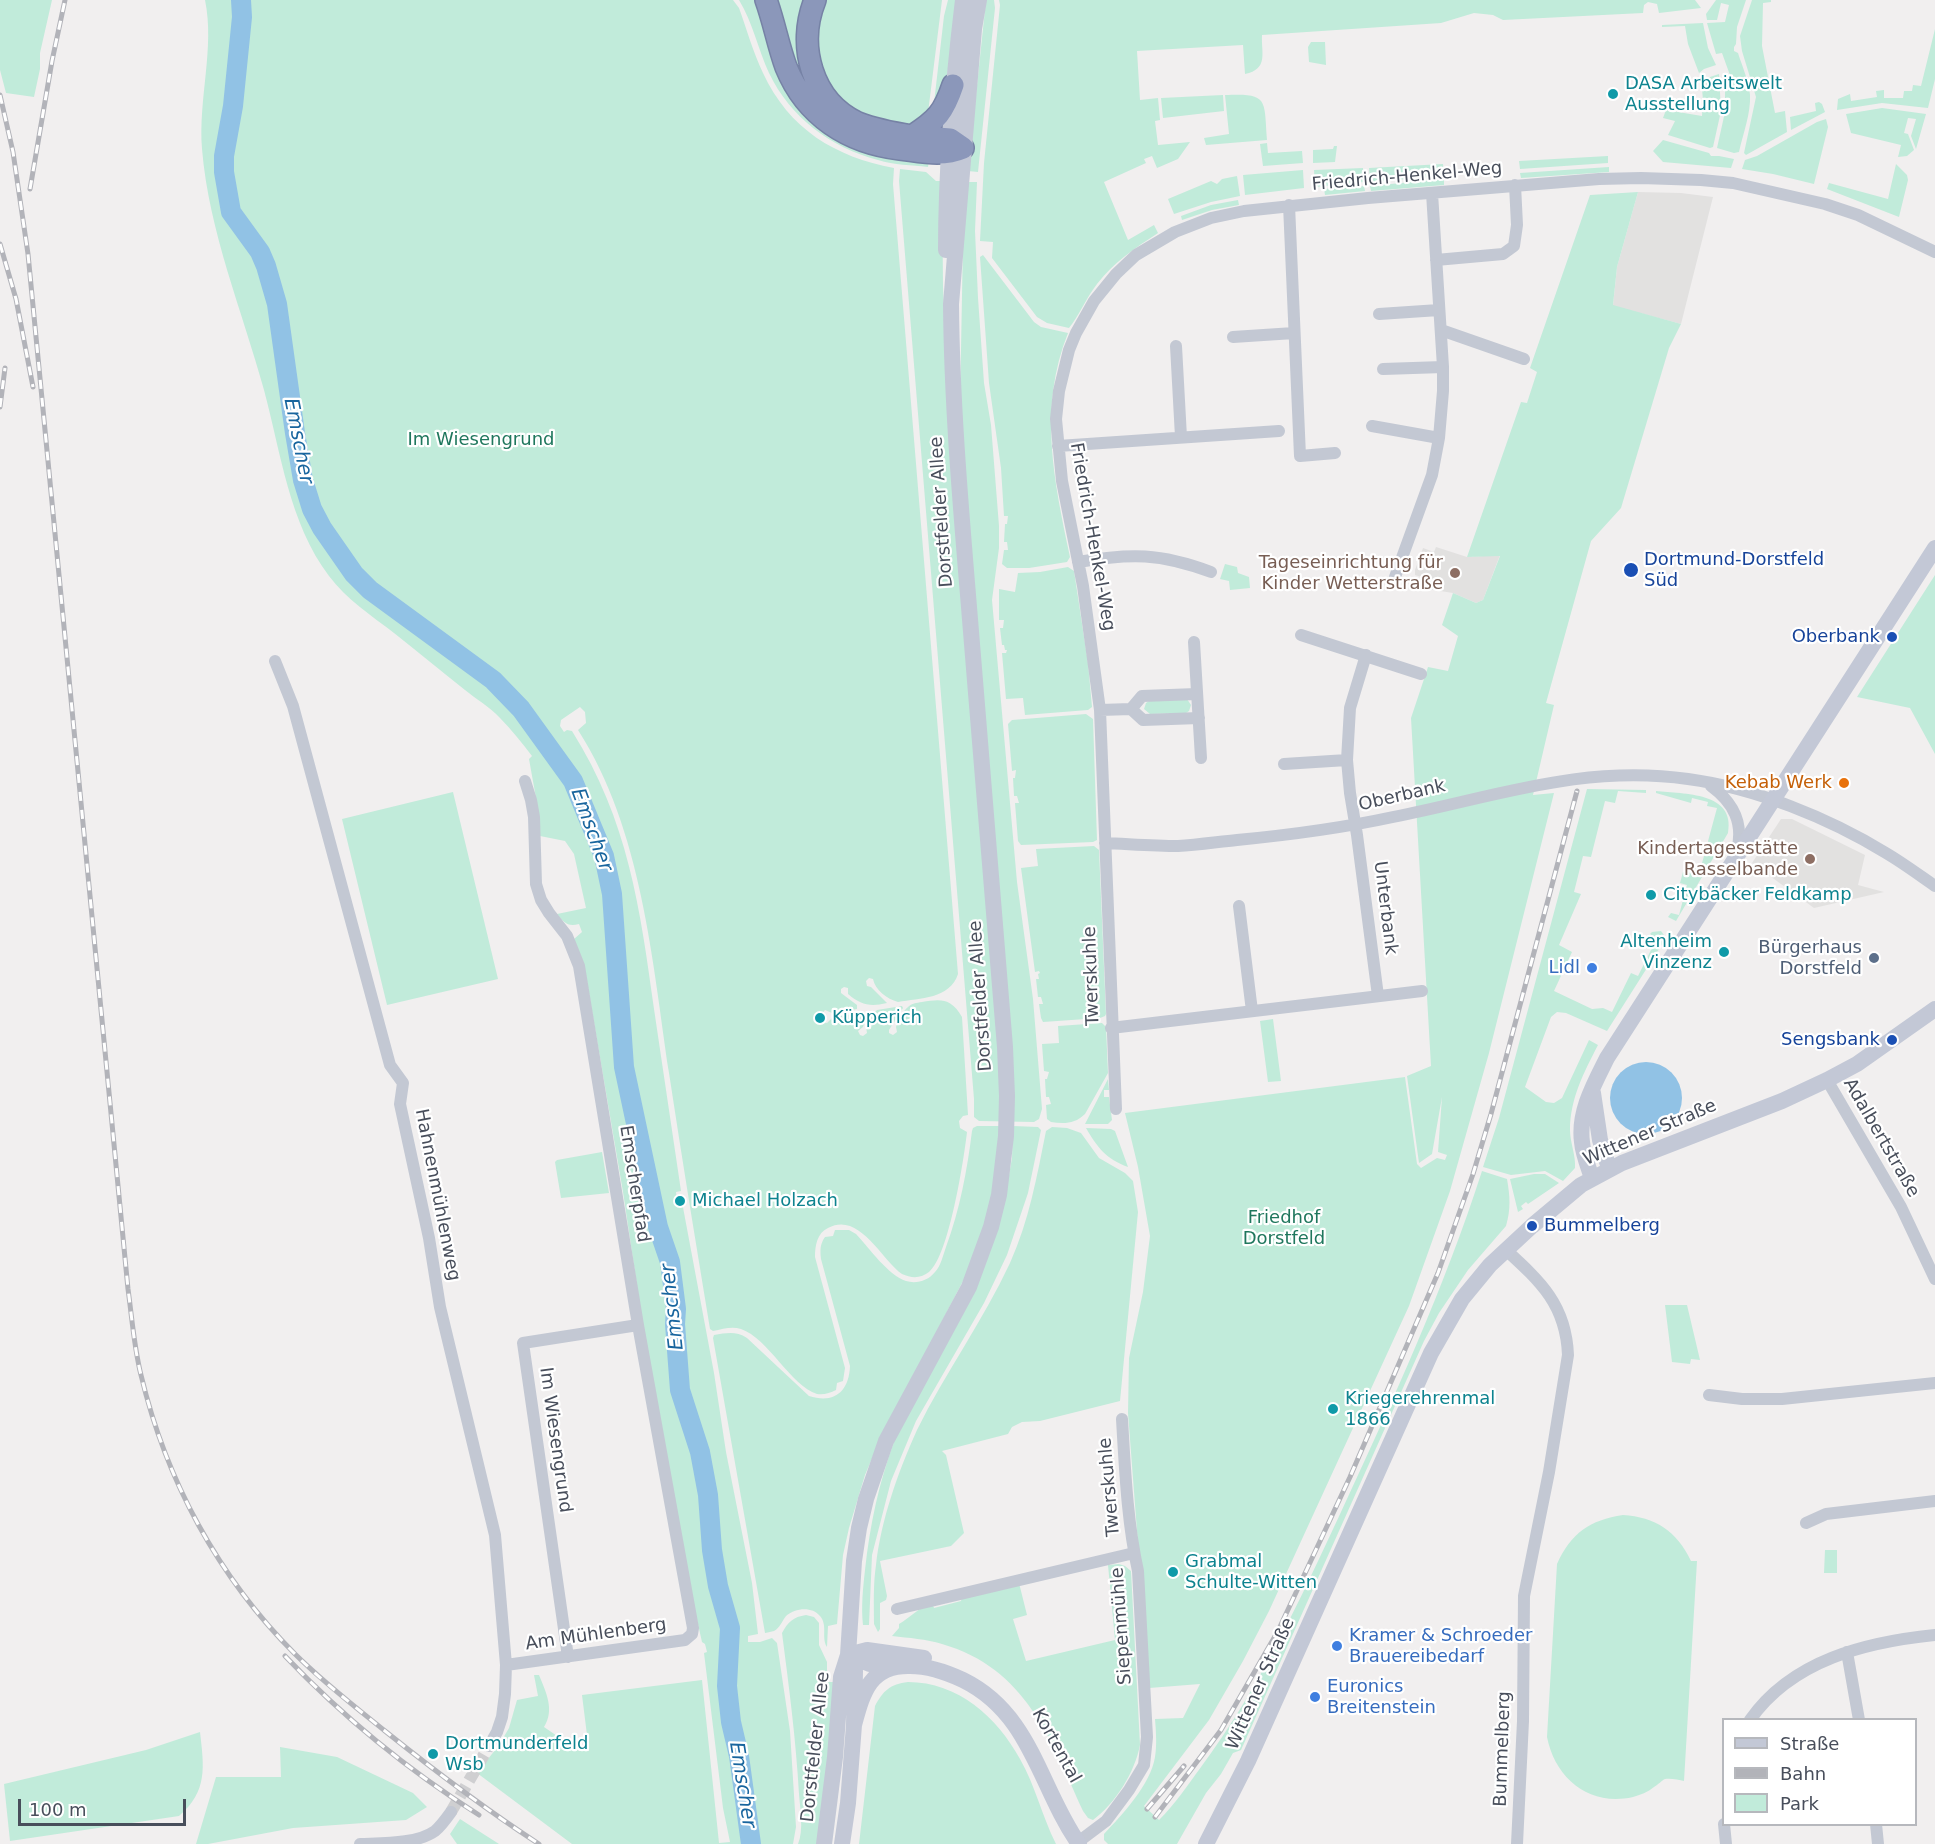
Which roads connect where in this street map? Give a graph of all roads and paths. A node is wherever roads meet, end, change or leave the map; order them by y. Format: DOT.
graph roads {
  1 [pos="766,0"];
  2 [pos="815,0"];
  3 [pos="963,0"];
  4 [pos="980,0"];
  5 [pos="953,85"];
  6 [pos="912,136"];
  7 [pos="954,147"];
  8 [pos="1515,185"];
  9 [pos="1432,193"];
  10 [pos="1289,205"];
  11 [pos="1935,252"];
  12 [pos="1436,260"];
  13 [pos="1439,309"];
  14 [pos="1379,314"];
  15 [pos="1440,330"];
  16 [pos="1294,333"];
  17 [pos="1233,337"];
  18 [pos="1176,346"];
  19 [pos="1524,359"];
  20 [pos="1443,367"];
  21 [pos="1383,369"];
  22 [pos="1372,426"];
  23 [pos="1279,431"];
  24 [pos="1181,437"];
  25 [pos="1439,438"];
  26 [pos="1058,446"];
  27 [pos="1335,453"];
  28 [pos="1935,548"];
  29 [pos="1078,562"];
  30 [pos="1211,572"];
  31 [pos="1395,577"];
  32 [pos="1301,635"];
  33 [pos="1194,642"];
  34 [pos="1366,655"];
  35 [pos="275,661"];
  36 [pos="1421,674"];
  37 [pos="1197,694"];
  38 [pos="1131,709"];
  39 [pos="1100,710"];
  40 [pos="1199,718"];
  41 [pos="1201,758"];
  42 [pos="1347,760"];
  43 [pos="1284,764"];
  44 [pos="525,781"];
  45 [pos="1706,782"];
  46 [pos="1773,800"];
  47 [pos="1356,825"];
  48 [pos="1106,843"];
  49 [pos="1735,858"];
  50 [pos="1935,886"];
  51 [pos="1239,906"];
  52 [pos="1422,991"];
  53 [pos="1378,996"];
  54 [pos="1935,1009"];
  55 [pos="1252,1011"];
  56 [pos="1111,1028"];
  57 [pos="1827,1080"];
  58 [pos="1593,1091"];
  59 [pos="1116,1109"];
  60 [pos="1609,1168"];
  61 [pos="1592,1178"];
  62 [pos="1506,1250"];
  63 [pos="1935,1279"];
  64 [pos="638,1325"];
  65 [pos="1935,1383"];
  66 [pos="1709,1395"];
  67 [pos="1122,1419"];
  68 [pos="1935,1501"];
  69 [pos="1806,1522"];
  70 [pos="1134,1553"];
  71 [pos="897,1609"];
  72 [pos="1935,1635"];
  73 [pos="689,1637"];
  74 [pos="1847,1652"];
  75 [pos="848,1655"];
  76 [pos="568,1657"];
  77 [pos="506,1665"];
  78 [pos="894,1666"];
  79 [pos="1751,1718"];
  80 [pos="1859,1718"];
  81 [pos="854,1725"];
  82 [pos="489,1746"];
  83 [pos="451,1812"];
  84 [pos="1724,1826"];
  85 [pos="1876,1826"];
  86 [pos="1083,1842"];
  87 [pos="360,1844"];
  88 [pos="824,1844"];
  89 [pos="842,1844"];
  90 [pos="1206,1844"];
  91 [pos="1517,1844"];
  92 [pos="1726,1844"];
  93 [pos="1878,1844"];
  1 -- 7 [label="highway"];
  2 -- 6 [label="highway"];
  3 -- 5 [label="main road, Dorstfelder Allee"];
  4 -- 7 [label="main road, Dorstfelder Allee"];
  5 -- 6 [label="highway"];
  5 -- 7 [label="main road, Dorstfelder Allee"];
  6 -- 7 [label="highway"];
  7 -- 75 [label="main road, Dorstfelder Allee"];
  8 -- 9 [label="street, Friedrich-Henkel-Weg"];
  8 -- 11 [label="street, Friedrich-Henkel-Weg"];
  8 -- 12 [label="street, Friedrich-Henkel-Weg"];
  9 -- 10 [label="street, Friedrich-Henkel-Weg"];
  9 -- 12 [label="street"];
  10 -- 16 [label="street"];
  10 -- 26 [label="street, Friedrich-Henkel-Weg"];
  12 -- 13 [label="street"];
  13 -- 14 [label="street"];
  13 -- 15 [label="street"];
  15 -- 19 [label="street"];
  15 -- 20 [label="street"];
  16 -- 17 [label="street"];
  16 -- 27 [label="street"];
  18 -- 24 [label="street"];
  20 -- 21 [label="street"];
  20 -- 25 [label="street"];
  22 -- 25 [label="street"];
  23 -- 24 [label="street"];
  24 -- 26 [label="street"];
  25 -- 31 [label="street"];
  26 -- 29 [label="street, Friedrich-Henkel-Weg"];
  28 -- 46 [label="main road"];
  29 -- 30 [label="street"];
  29 -- 39 [label="street, Friedrich-Henkel-Weg"];
  32 -- 34 [label="street"];
  33 -- 37 [label="street"];
  34 -- 36 [label="street"];
  34 -- 42 [label="street, Unterbank"];
  35 -- 77 [label="street, Hahnenmühlenweg"];
  37 -- 38 [label="street"];
  37 -- 40 [label="street"];
  38 -- 39 [label="street"];
  38 -- 40 [label="street"];
  39 -- 48 [label="street, Friedrich-Henkel-Weg"];
  40 -- 41 [label="street"];
  42 -- 43 [label="street"];
  42 -- 47 [label="street, Unterbank"];
  44 -- 64 [label="street, Emscherpfad"];
  45 -- 46 [label="street, Oberbank"];
  45 -- 47 [label="street, Oberbank"];
  45 -- 49 [label="street"];
  46 -- 49 [label="main road"];
  46 -- 50 [label="street, Oberbank"];
  47 -- 48 [label="street, Oberbank"];
  47 -- 53 [label="street, Unterbank"];
  48 -- 56 [label="street, Twerskuhle"];
  49 -- 58 [label="main road"];
  51 -- 55 [label="street"];
  52 -- 53 [label="street"];
  53 -- 55 [label="street"];
  54 -- 57 [label="main road, Wittener Straße"];
  55 -- 56 [label="street"];
  56 -- 59 [label="street, Twerskuhle"];
  57 -- 60 [label="main road, Wittener Straße"];
  57 -- 63 [label="street, Adalbertstraße"];
  58 -- 60 [label="main road"];
  58 -- 61 [label="main road"];
  60 -- 61 [label="main road, Wittener Straße"];
  61 -- 62 [label="main road, Wittener Straße"];
  62 -- 90 [label="main road, Wittener Straße"];
  62 -- 91 [label="street, Bummelberg"];
  64 -- 73 [label="street, Emscherpfad"];
  64 -- 76 [label="street, Im Wiesengrund"];
  65 -- 66 [label="street"];
  67 -- 70 [label="street, Twerskuhle"];
  68 -- 69 [label="street"];
  70 -- 71 [label="street, Siepenmühle"];
  70 -- 86 [label="street, Siepenmühle"];
  72 -- 74 [label="street"];
  73 -- 76 [label="street, Am Mühlenberg"];
  74 -- 79 [label="street"];
  74 -- 80 [label="street"];
  75 -- 78 [label="main road, Kortental"];
  75 -- 81 [label="main road, Dorstfelder Allee"];
  75 -- 86 [label="main road, Kortental"];
  75 -- 88 [label="main road, Dorstfelder Allee"];
  76 -- 77 [label="street, Am Mühlenberg"];
  77 -- 82 [label="street, Hahnenmühlenweg"];
  78 -- 81 [label="main road"];
  78 -- 86 [label="main road, Kortental"];
  81 -- 89 [label="main road, Dorstfelder Allee"];
  83 -- 87 [label="street"];
  84 -- 92 [label="street"];
  85 -- 93 [label="street"];
}
